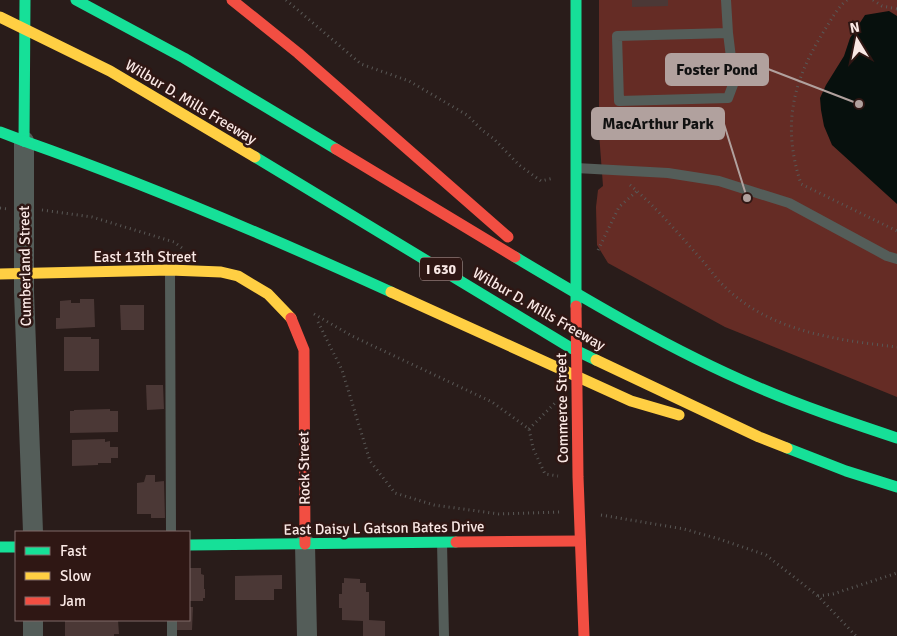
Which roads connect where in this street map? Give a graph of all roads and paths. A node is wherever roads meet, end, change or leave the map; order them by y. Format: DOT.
graph roads {
  1 [pos="25,0"];
  2 [pos="76,0"];
  3 [pos="232,0"];
  4 [pos="286,0"];
  5 [pos="576,0"];
  6 [pos="726,0"];
  7 [pos="846,0"];
  8 [pos="873,0"];
  9 [pos="897,9"];
  10 [pos="0,17"];
  11 [pos="728,33"];
  12 [pos="9,38"];
  13 [pos="36,49"];
  14 [pos="55,56"];
  15 [pos="148,93"];
  16 [pos="0,132"];
  17 [pos="24,141"];
  18 [pos="575,168"];
  19 [pos="557,177"];
  20 [pos="630,184"];
  21 [pos="637,191"];
  22 [pos="897,231"];
  23 [pos="596,257"];
  24 [pos="897,259"];
  25 [pos="170,270"];
  26 [pos="0,274"];
  27 [pos="24,274"];
  28 [pos="558,282"];
  29 [pos="281,306"];
  30 [pos="897,347"];
  31 [pos="560,398"];
  32 [pos="529,429"];
  33 [pos="759,437"];
  34 [pos="897,438"];
  35 [pos="561,477"];
  36 [pos="897,487"];
  37 [pos="559,512"];
  38 [pos="602,515"];
  39 [pos="33,531"];
  40 [pos="171,531"];
  41 [pos="580,541"];
  42 [pos="442,542"];
  43 [pos="305,544"];
  44 [pos="190,545"];
  45 [pos="0,547"];
  46 [pos="15,547"];
  47 [pos="897,573"];
  48 [pos="818,596"];
  49 [pos="33,621"];
  50 [pos="172,621"];
  51 [pos="33,636"];
  52 [pos="172,636"];
  53 [pos="307,636"];
  54 [pos="444,636"];
  55 [pos="584,636"];
  56 [pos="856,636"];
  1 -- 17 [label="main road, Cumberland Street"];
  2 -- 28 [label="main road"];
  3 -- 28 [label="main road"];
  4 -- 19 [label="path"];
  5 -- 18 [label="main road, Commerce Street"];
  6 -- 11 [label="lane"];
  7 -- 22 [label="path"];
  8 -- 9 [label="path"];
  10 -- 15 [label="main road, Wilbur D. Mills Freeway / I 630"];
  11 -- 11 [label="lane"];
  12 -- 13 [label="main road"];
  14 -- 15 [label="main road"];
  15 -- 33 [label="main road, Wilbur D. Mills Freeway / I 630"];
  16 -- 17 [label="main road"];
  17 -- 27 [label="street, Cumberland Street"];
  17 -- 33 [label="main road"];
  18 -- 24 [label="lane"];
  18 -- 41 [label="main road, Commerce Street"];
  20 -- 21 [label="path"];
  21 -- 23 [label="path"];
  21 -- 30 [label="path"];
  25 -- 27 [label="main road, East 13th Street"];
  25 -- 29 [label="main road, East 13th Street"];
  25 -- 40 [label="lane"];
  26 -- 27 [label="main road, East 13th Street"];
  27 -- 39 [label="street, Cumberland Street"];
  28 -- 34 [label="main road"];
  29 -- 43 [label="main road, Rock Street"];
  31 -- 32 [label="path"];
  32 -- 35 [label="path"];
  32 -- 37 [label="path"];
  33 -- 36 [label="main road, Wilbur D. Mills Freeway / I 630"];
  38 -- 48 [label="path"];
  41 -- 42 [label="main road, East Daisy L Gatson Bates Drive"];
  41 -- 55 [label="main road, Commerce Street"];
  42 -- 43 [label="main road, East Daisy L Gatson Bates Drive"];
  42 -- 54 [label="lane"];
  43 -- 44 [label="main road, East Daisy L Gatson Bates Drive"];
  43 -- 53 [label="street, Rock Street"];
  45 -- 46 [label="main road"];
  47 -- 48 [label="path"];
  48 -- 56 [label="path"];
  49 -- 51 [label="street"];
  50 -- 52 [label="lane"];
}
